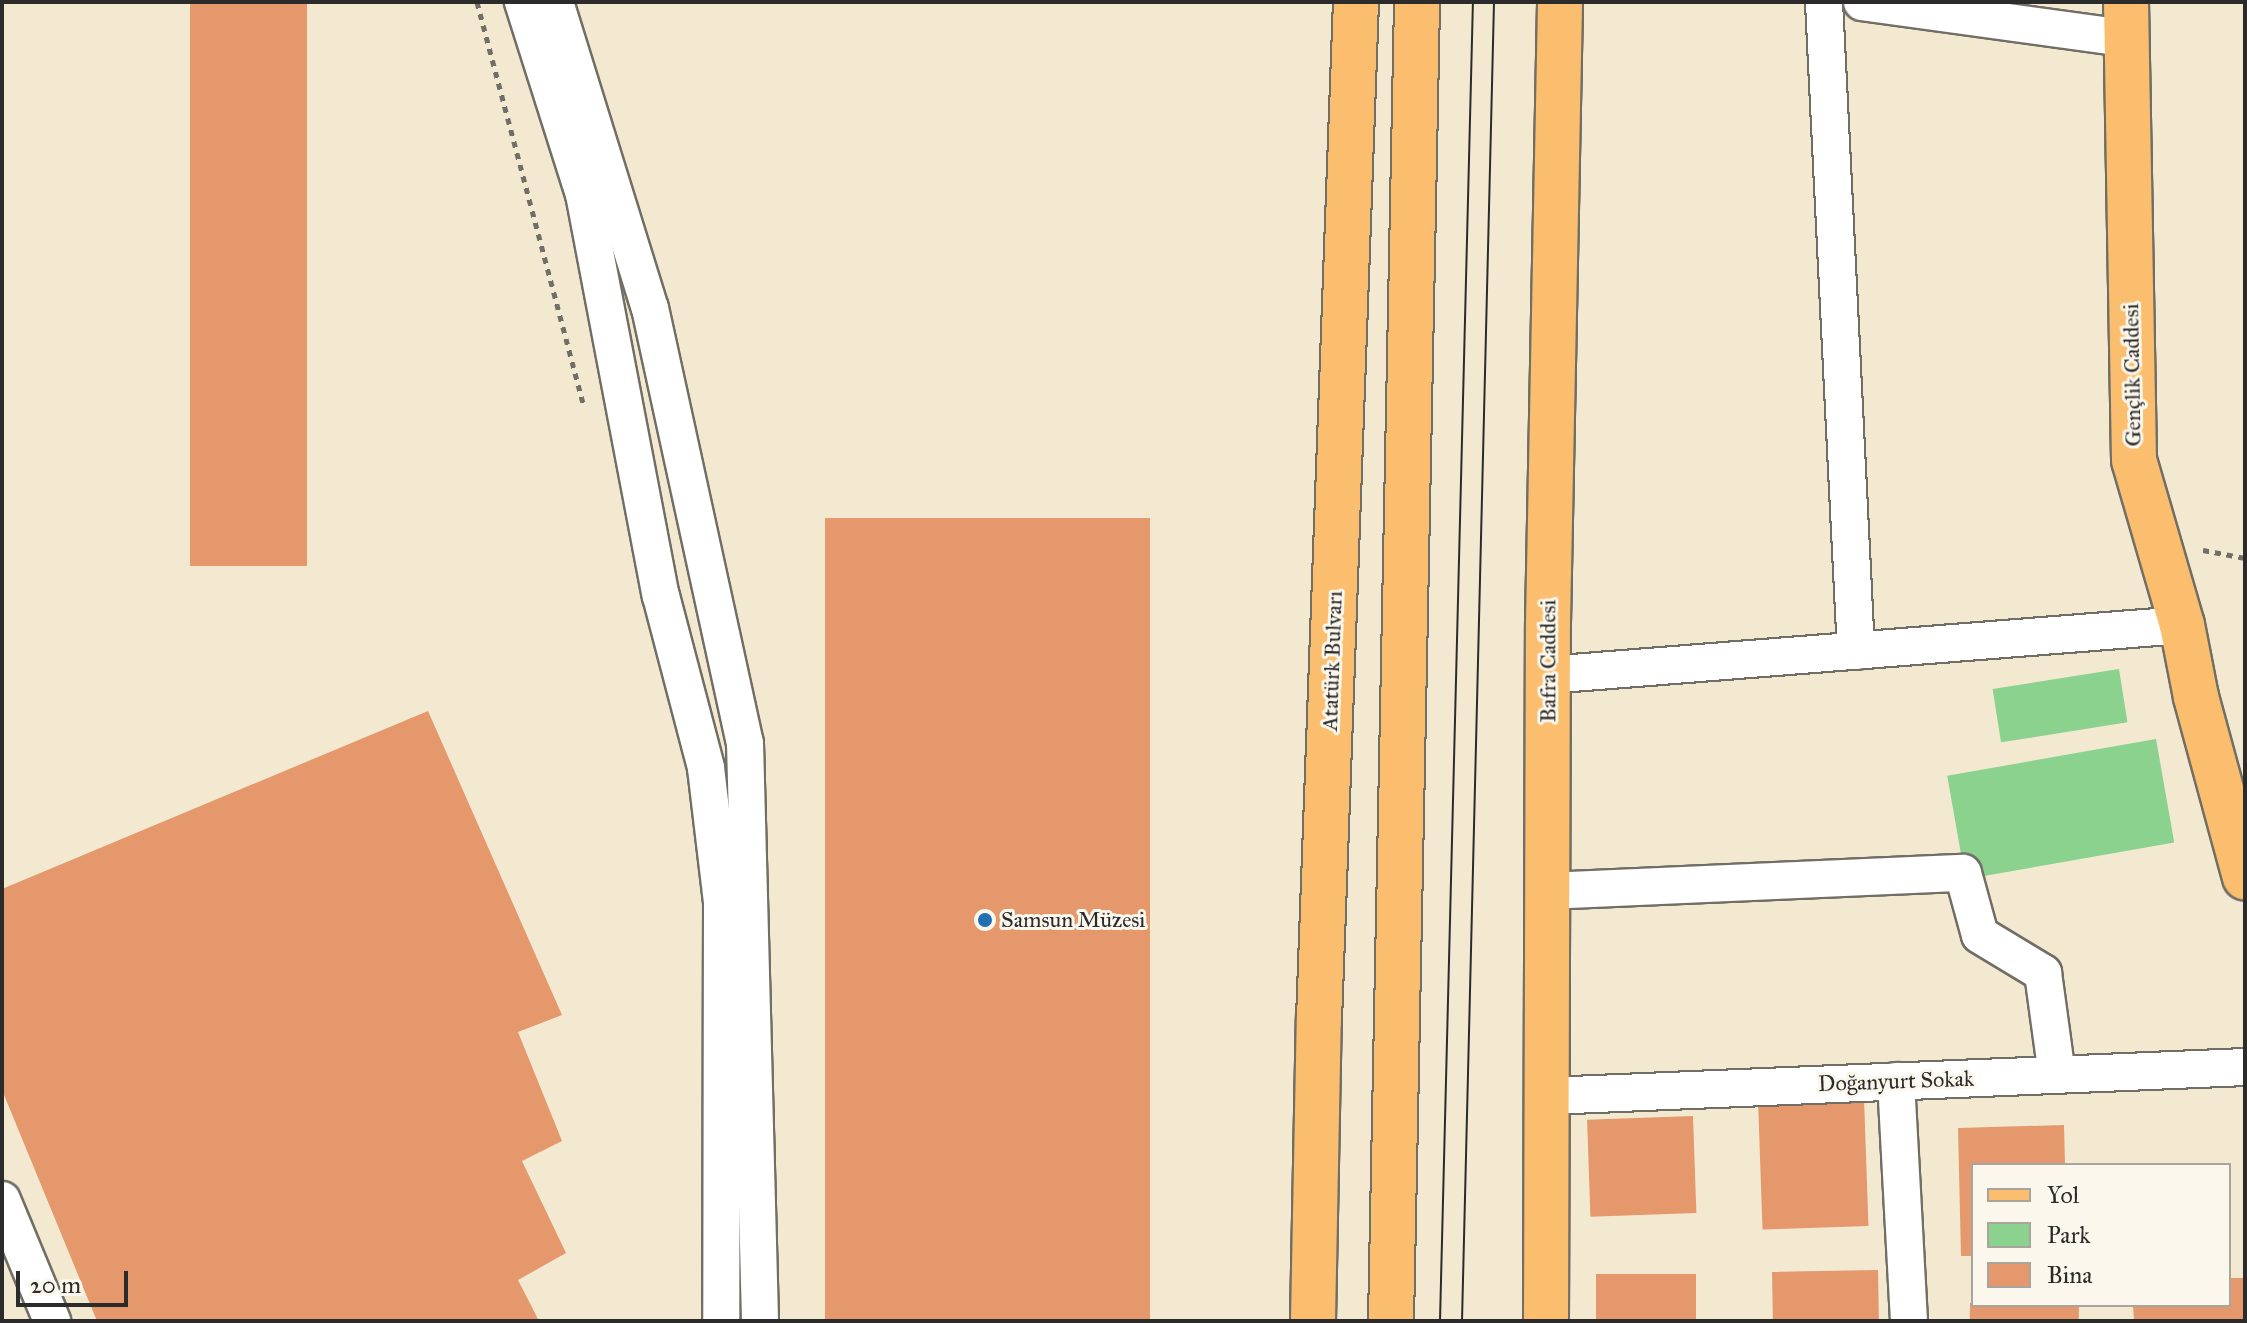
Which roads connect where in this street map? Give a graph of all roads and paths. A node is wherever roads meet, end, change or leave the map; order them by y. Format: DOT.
graph roads {
  1 [pos="477,2"];
  2 [pos="523,2"];
  3 [pos="555,2"];
  4 [pos="1356,2"];
  5 [pos="1417,2"];
  6 [pos="1560,2"];
  7 [pos="1824,2"];
  8 [pos="1862,2"];
  9 [pos="2154,2"];
  10 [pos="2126,20"];
  11 [pos="584,404"];
  12 [pos="2182,625"];
  13 [pos="1856,651"];
  14 [pos="1547,675"];
  15 [pos="2245,791"];
  16 [pos="2245,877"];
  17 [pos="1547,891"];
  18 [pos="2245,1067"];
  19 [pos="2057,1075"];
  20 [pos="1896,1081"];
  21 [pos="1548,1096"];
  22 [pos="2,1200"];
  23 [pos="52,1321"];
  24 [pos="721,1321"];
  25 [pos="760,1321"];
  26 [pos="1313,1321"];
  27 [pos="1391,1321"];
  28 [pos="1546,1321"];
  29 [pos="1909,1321"];
  1 -- 11 [label="path"];
  2 -- 24 [label="street"];
  3 -- 25 [label="street"];
  4 -- 26 [label="main road, Atatürk Bulvarı"];
  5 -- 27 [label="main road"];
  6 -- 14 [label="main road, Bafra Caddesi"];
  7 -- 13 [label="street"];
  8 -- 10 [label="street"];
  9 -- 15 [label="main road, Gençlik Caddesi"];
  10 -- 12 [label="main road, Gençlik Caddesi"];
  12 -- 13 [label="street"];
  12 -- 16 [label="main road, Gençlik Caddesi"];
  13 -- 14 [label="street"];
  14 -- 17 [label="main road, Bafra Caddesi"];
  17 -- 19 [label="street"];
  17 -- 21 [label="main road, Bafra Caddesi"];
  18 -- 19 [label="street, Doğanyurt Sokak"];
  19 -- 20 [label="street, Doğanyurt Sokak"];
  20 -- 21 [label="street, Doğanyurt Sokak"];
  20 -- 29 [label="street"];
  21 -- 28 [label="main road, Bafra Caddesi"];
  22 -- 23 [label="street"];
}
